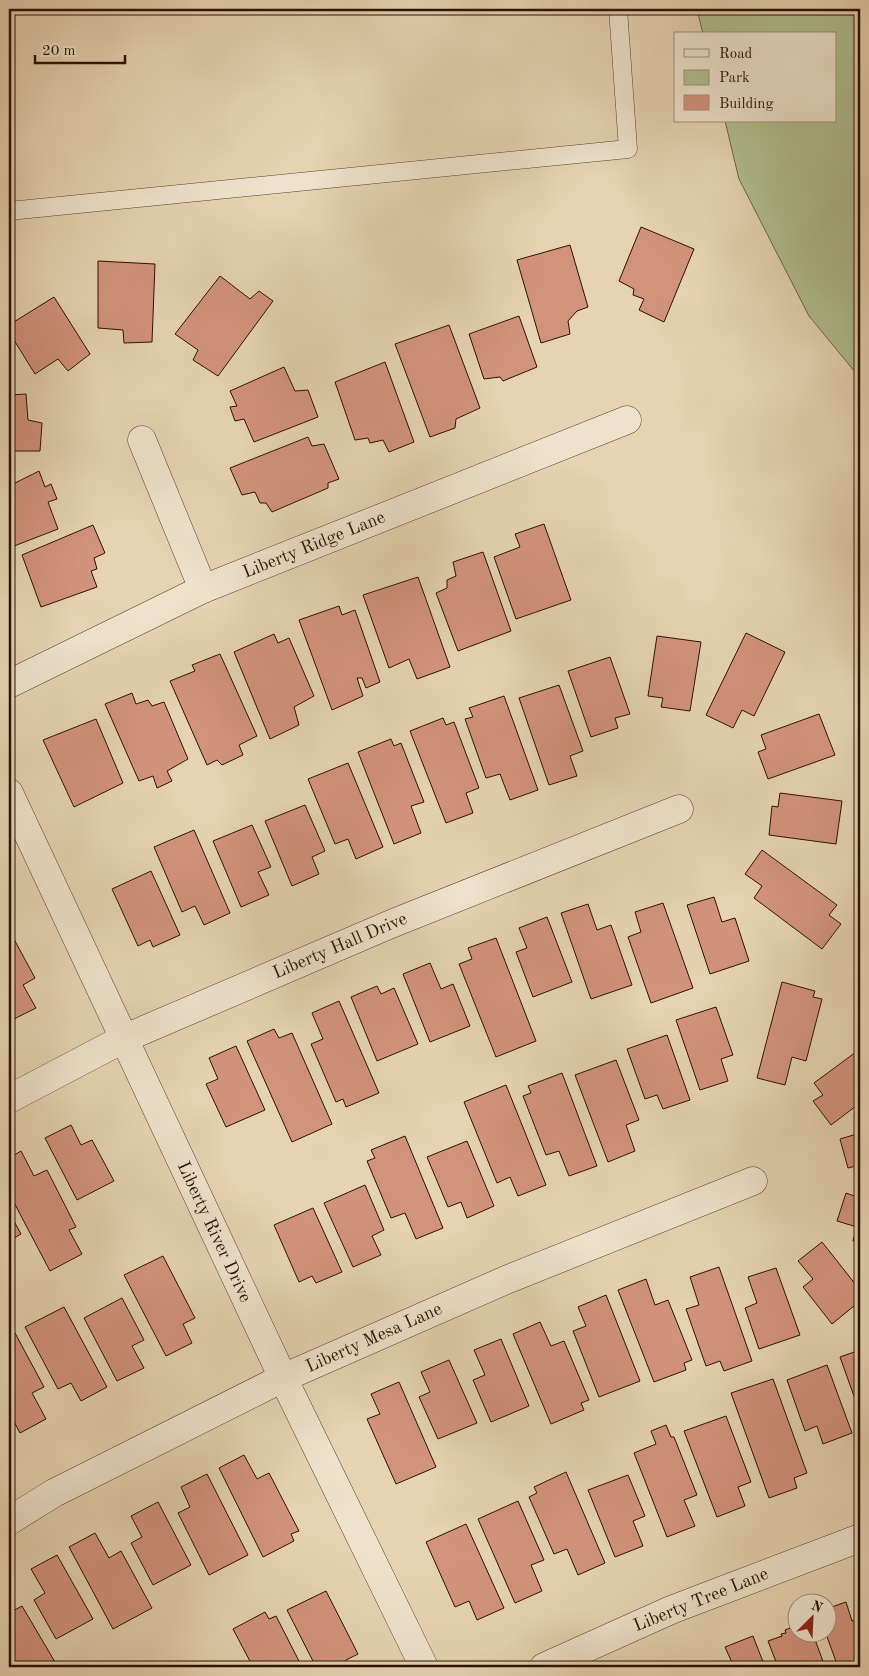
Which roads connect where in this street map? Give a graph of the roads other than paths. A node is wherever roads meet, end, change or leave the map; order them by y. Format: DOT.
graph roads {
  1 [pos="618,9"];
  2 [pos="9,211"];
  3 [pos="627,420"];
  4 [pos="142,440"];
  5 [pos="203,589"];
  6 [pos="9,684"];
  7 [pos="9,793"];
  8 [pos="680,809"];
  9 [pos="123,1039"];
  10 [pos="9,1099"];
  11 [pos="752,1181"];
  12 [pos="282,1378"];
  13 [pos="9,1521"];
  14 [pos="860,1538"];
  15 [pos="424,1667"];
  16 [pos="544,1667"];
  1 -- 2 [label="lane"];
  3 -- 5 [label="street, Liberty Ridge Lane"];
  4 -- 5 [label="street"];
  5 -- 6 [label="street, Liberty Ridge Lane"];
  7 -- 9 [label="street, Liberty River Drive"];
  8 -- 9 [label="street, Liberty Hall Drive"];
  9 -- 10 [label="street, Liberty Hall Drive"];
  9 -- 12 [label="street, Liberty River Drive"];
  11 -- 12 [label="street, Liberty Mesa Lane"];
  12 -- 13 [label="street, Liberty Mesa Lane"];
  12 -- 15 [label="street, Liberty River Drive"];
  14 -- 16 [label="street, Liberty Tree Lane"];
}
